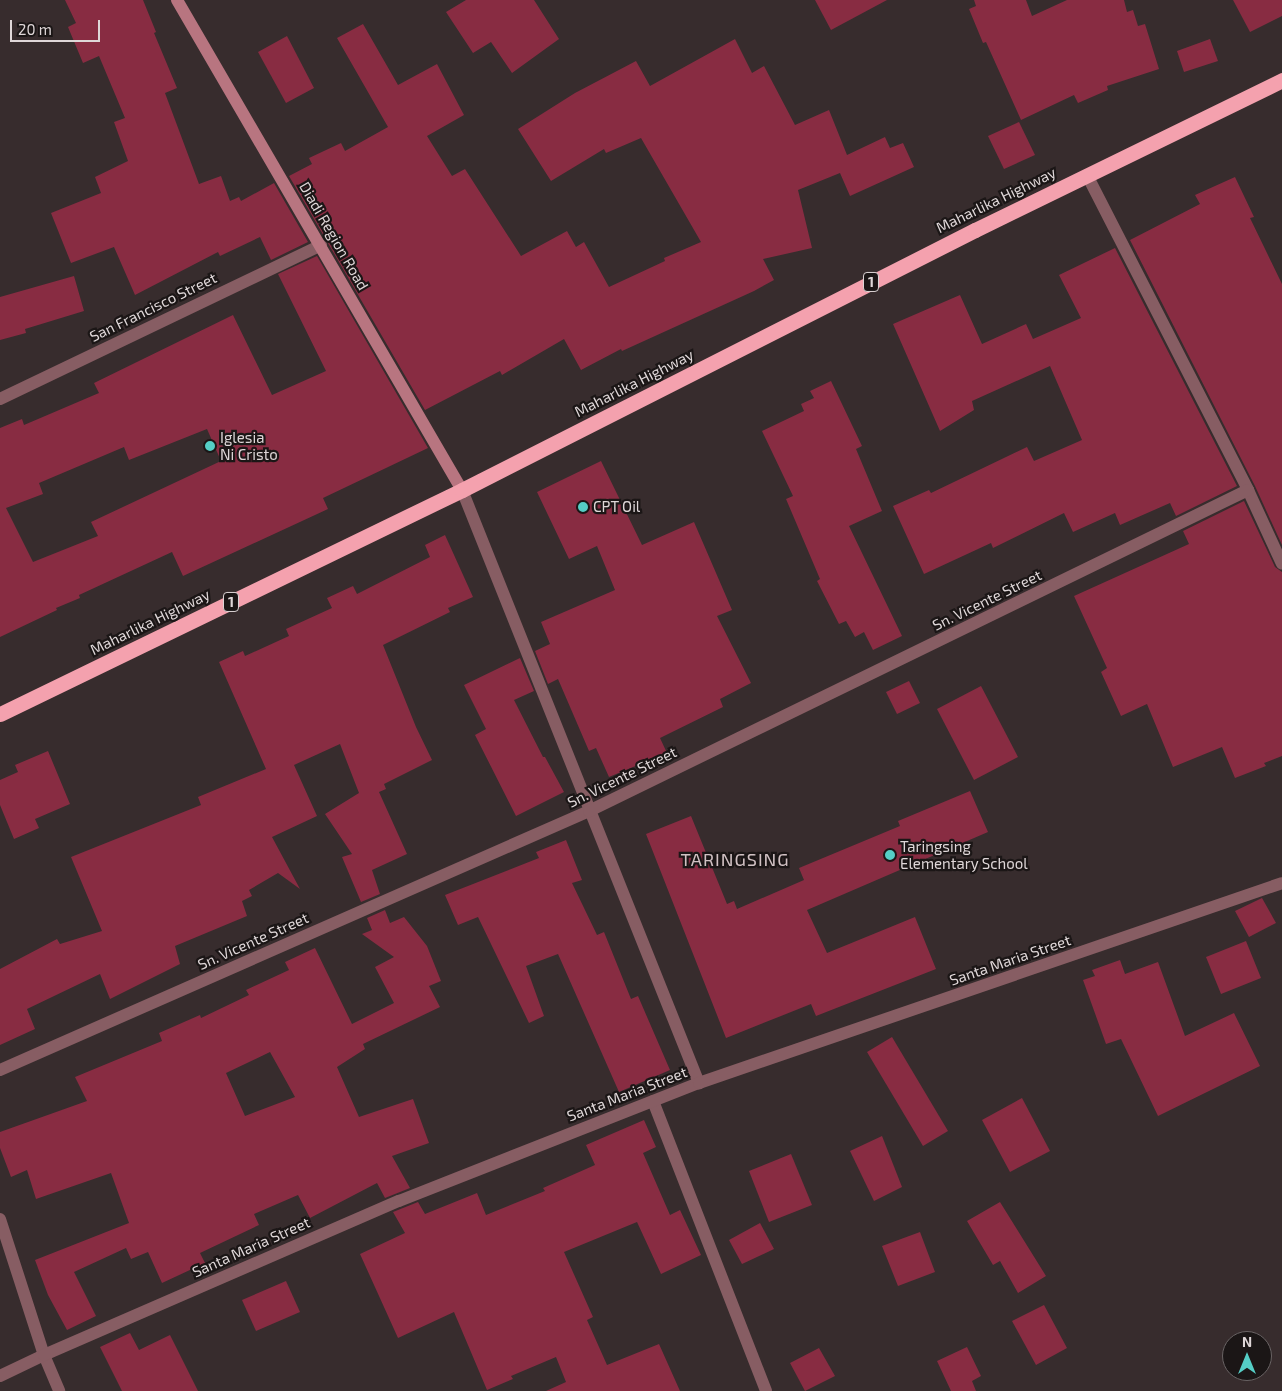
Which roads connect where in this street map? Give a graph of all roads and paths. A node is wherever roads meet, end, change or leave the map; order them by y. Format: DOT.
graph roads {
  1 [pos="177,0"];
  2 [pos="1282,80"];
  3 [pos="1087,175"];
  4 [pos="321,245"];
  5 [pos="0,399"];
  6 [pos="462,490"];
  7 [pos="1248,490"];
  8 [pos="1282,564"];
  9 [pos="0,714"];
  10 [pos="589,812"];
  11 [pos="1282,883"];
  12 [pos="0,1070"];
  13 [pos="700,1083"];
  14 [pos="653,1101"];
  15 [pos="0,1219"];
  16 [pos="44,1355"];
  17 [pos="0,1376"];
  18 [pos="59,1391"];
  19 [pos="766,1391"];
  1 -- 4 [label="main road, Diadi Region Road"];
  2 -- 3 [label="highway, Maharlika Highway / 1"];
  3 -- 6 [label="highway, Maharlika Highway / 1"];
  3 -- 7 [label="street"];
  4 -- 5 [label="street, San Francisco Street"];
  4 -- 6 [label="main road, Diadi Region Road"];
  6 -- 9 [label="highway, Maharlika Highway / 1"];
  6 -- 10 [label="street"];
  7 -- 8 [label="street"];
  7 -- 10 [label="street, Sn. Vicente Street"];
  10 -- 12 [label="street, Sn. Vicente Street"];
  10 -- 13 [label="street"];
  11 -- 13 [label="street, Santa Maria Street"];
  13 -- 14 [label="street, Santa Maria Street"];
  14 -- 16 [label="street, Santa Maria Street"];
  14 -- 19 [label="street"];
  15 -- 16 [label="street"];
  16 -- 17 [label="street, Santa Maria Street"];
  16 -- 18 [label="street"];
}
